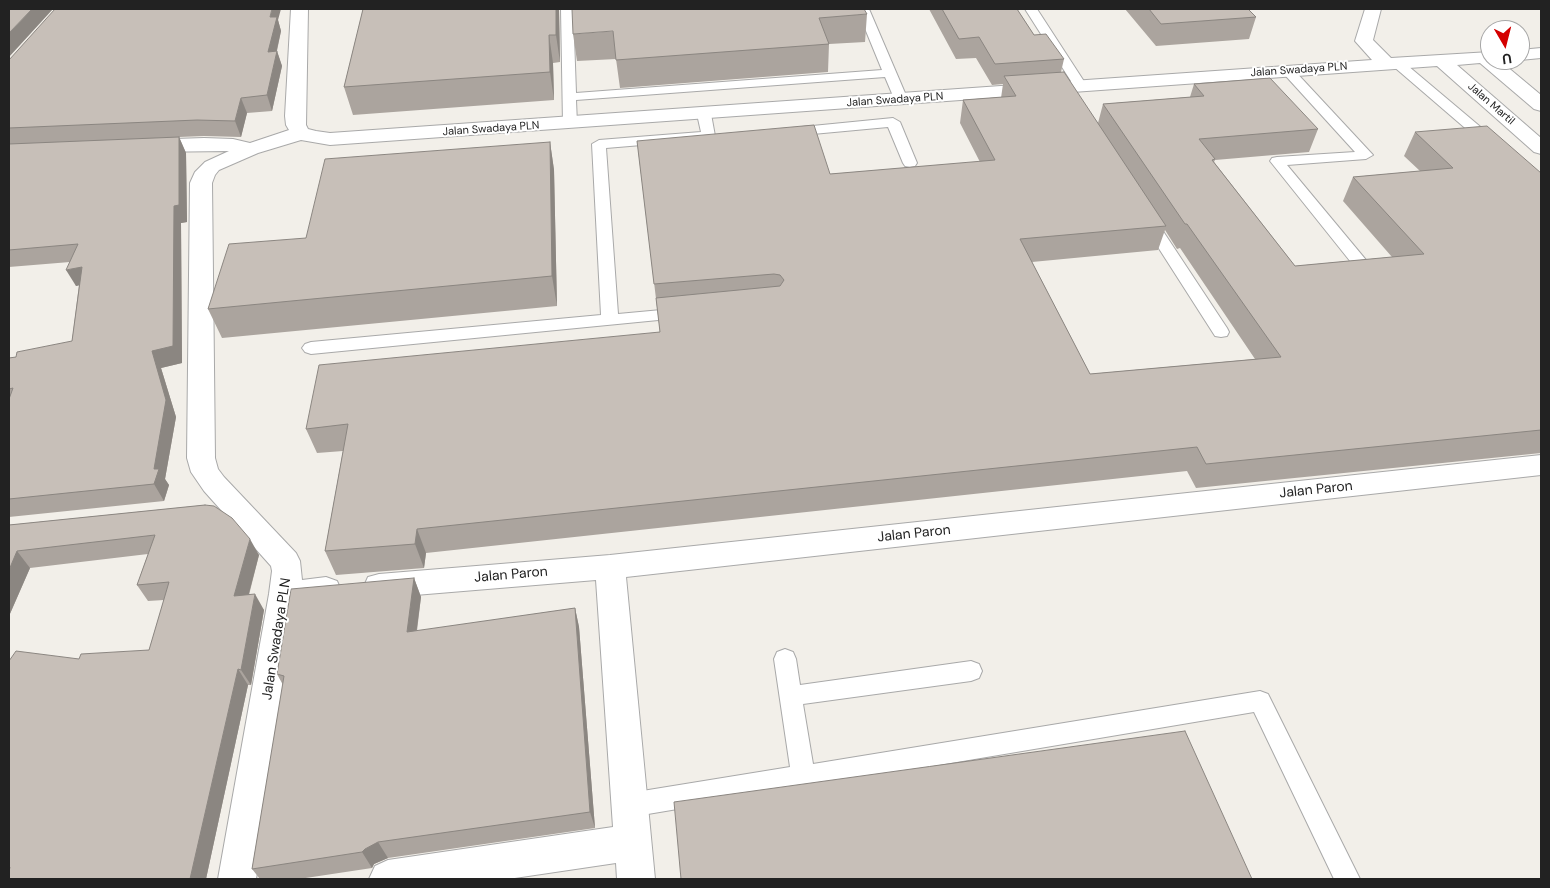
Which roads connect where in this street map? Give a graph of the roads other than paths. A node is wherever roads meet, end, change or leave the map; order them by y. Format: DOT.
graph roads {
  1 [pos="298,9"];
  2 [pos="567,9"];
  3 [pos="863,9"];
  4 [pos="1031,9"];
  5 [pos="1373,9"];
  6 [pos="1480,57"];
  7 [pos="1441,60"];
  8 [pos="1391,64"];
  9 [pos="1502,70"];
  10 [pos="1288,71"];
  11 [pos="890,74"];
  12 [pos="1073,92"];
  13 [pos="570,96"];
  14 [pos="893,100"];
  15 [pos="1541,105"];
  16 [pos="704,114"];
  17 [pos="893,122"];
  18 [pos="570,124"];
  19 [pos="802,130"];
  20 [pos="301,132"];
  21 [pos="127,147"];
  22 [pos="1541,148"];
  23 [pos="251,149"];
  24 [pos="1504,153"];
  25 [pos="910,163"];
  26 [pos="1142,210"];
  27 [pos="1360,263"];
  28 [pos="697,312"];
  29 [pos="610,320"];
  30 [pos="1221,332"];
  31 [pos="311,348"];
  32 [pos="1541,465"];
  33 [pos="610,567"];
  34 [pos="285,594"];
  35 [pos="785,659"];
  36 [pos="971,671"];
  37 [pos="790,696"];
  38 [pos="802,776"];
  39 [pos="630,805"];
  40 [pos="633,842"];
  41 [pos="237,879"];
  42 [pos="388,879"];
  43 [pos="636,879"];
  44 [pos="1346,879"];
  1 -- 20 [label="street"];
  2 -- 13 [label="lane"];
  3 -- 11 [label="lane"];
  4 -- 12 [label="lane"];
  5 -- 8 [label="street"];
  6 -- 7 [label="street, Jalan Swadaya PLN"];
  7 -- 8 [label="street, Jalan Swadaya PLN"];
  7 -- 22 [label="street, Jalan Martil"];
  8 -- 10 [label="street, Jalan Swadaya PLN"];
  8 -- 24 [label="lane"];
  9 -- 15 [label="street"];
  10 -- 12 [label="street, Jalan Swadaya PLN"];
  10 -- 27 [label="lane"];
  11 -- 13 [label="lane"];
  11 -- 14 [label="lane"];
  12 -- 14 [label="street, Jalan Swadaya PLN"];
  13 -- 18 [label="lane"];
  14 -- 16 [label="street, Jalan Swadaya PLN"];
  14 -- 17 [label="lane"];
  16 -- 18 [label="street, Jalan Swadaya PLN"];
  16 -- 29 [label="lane"];
  17 -- 19 [label="lane"];
  17 -- 25 [label="lane"];
  18 -- 20 [label="street, Jalan Swadaya PLN"];
  20 -- 23 [label="street, Jalan Swadaya PLN"];
  21 -- 23 [label="street"];
  23 -- 34 [label="street, Jalan Swadaya PLN"];
  26 -- 30 [label="lane"];
  28 -- 29 [label="lane"];
  29 -- 31 [label="lane"];
  32 -- 33 [label="street, Jalan Paron"];
  33 -- 34 [label="street, Jalan Paron"];
  33 -- 39 [label="street"];
  34 -- 41 [label="street, Jalan Swadaya PLN"];
  35 -- 37 [label="lane"];
  36 -- 37 [label="lane"];
  37 -- 38 [label="lane"];
  38 -- 39 [label="lane"];
  38 -- 44 [label="lane"];
  39 -- 40 [label="street"];
  40 -- 42 [label="street"];
  40 -- 43 [label="street"];
}
